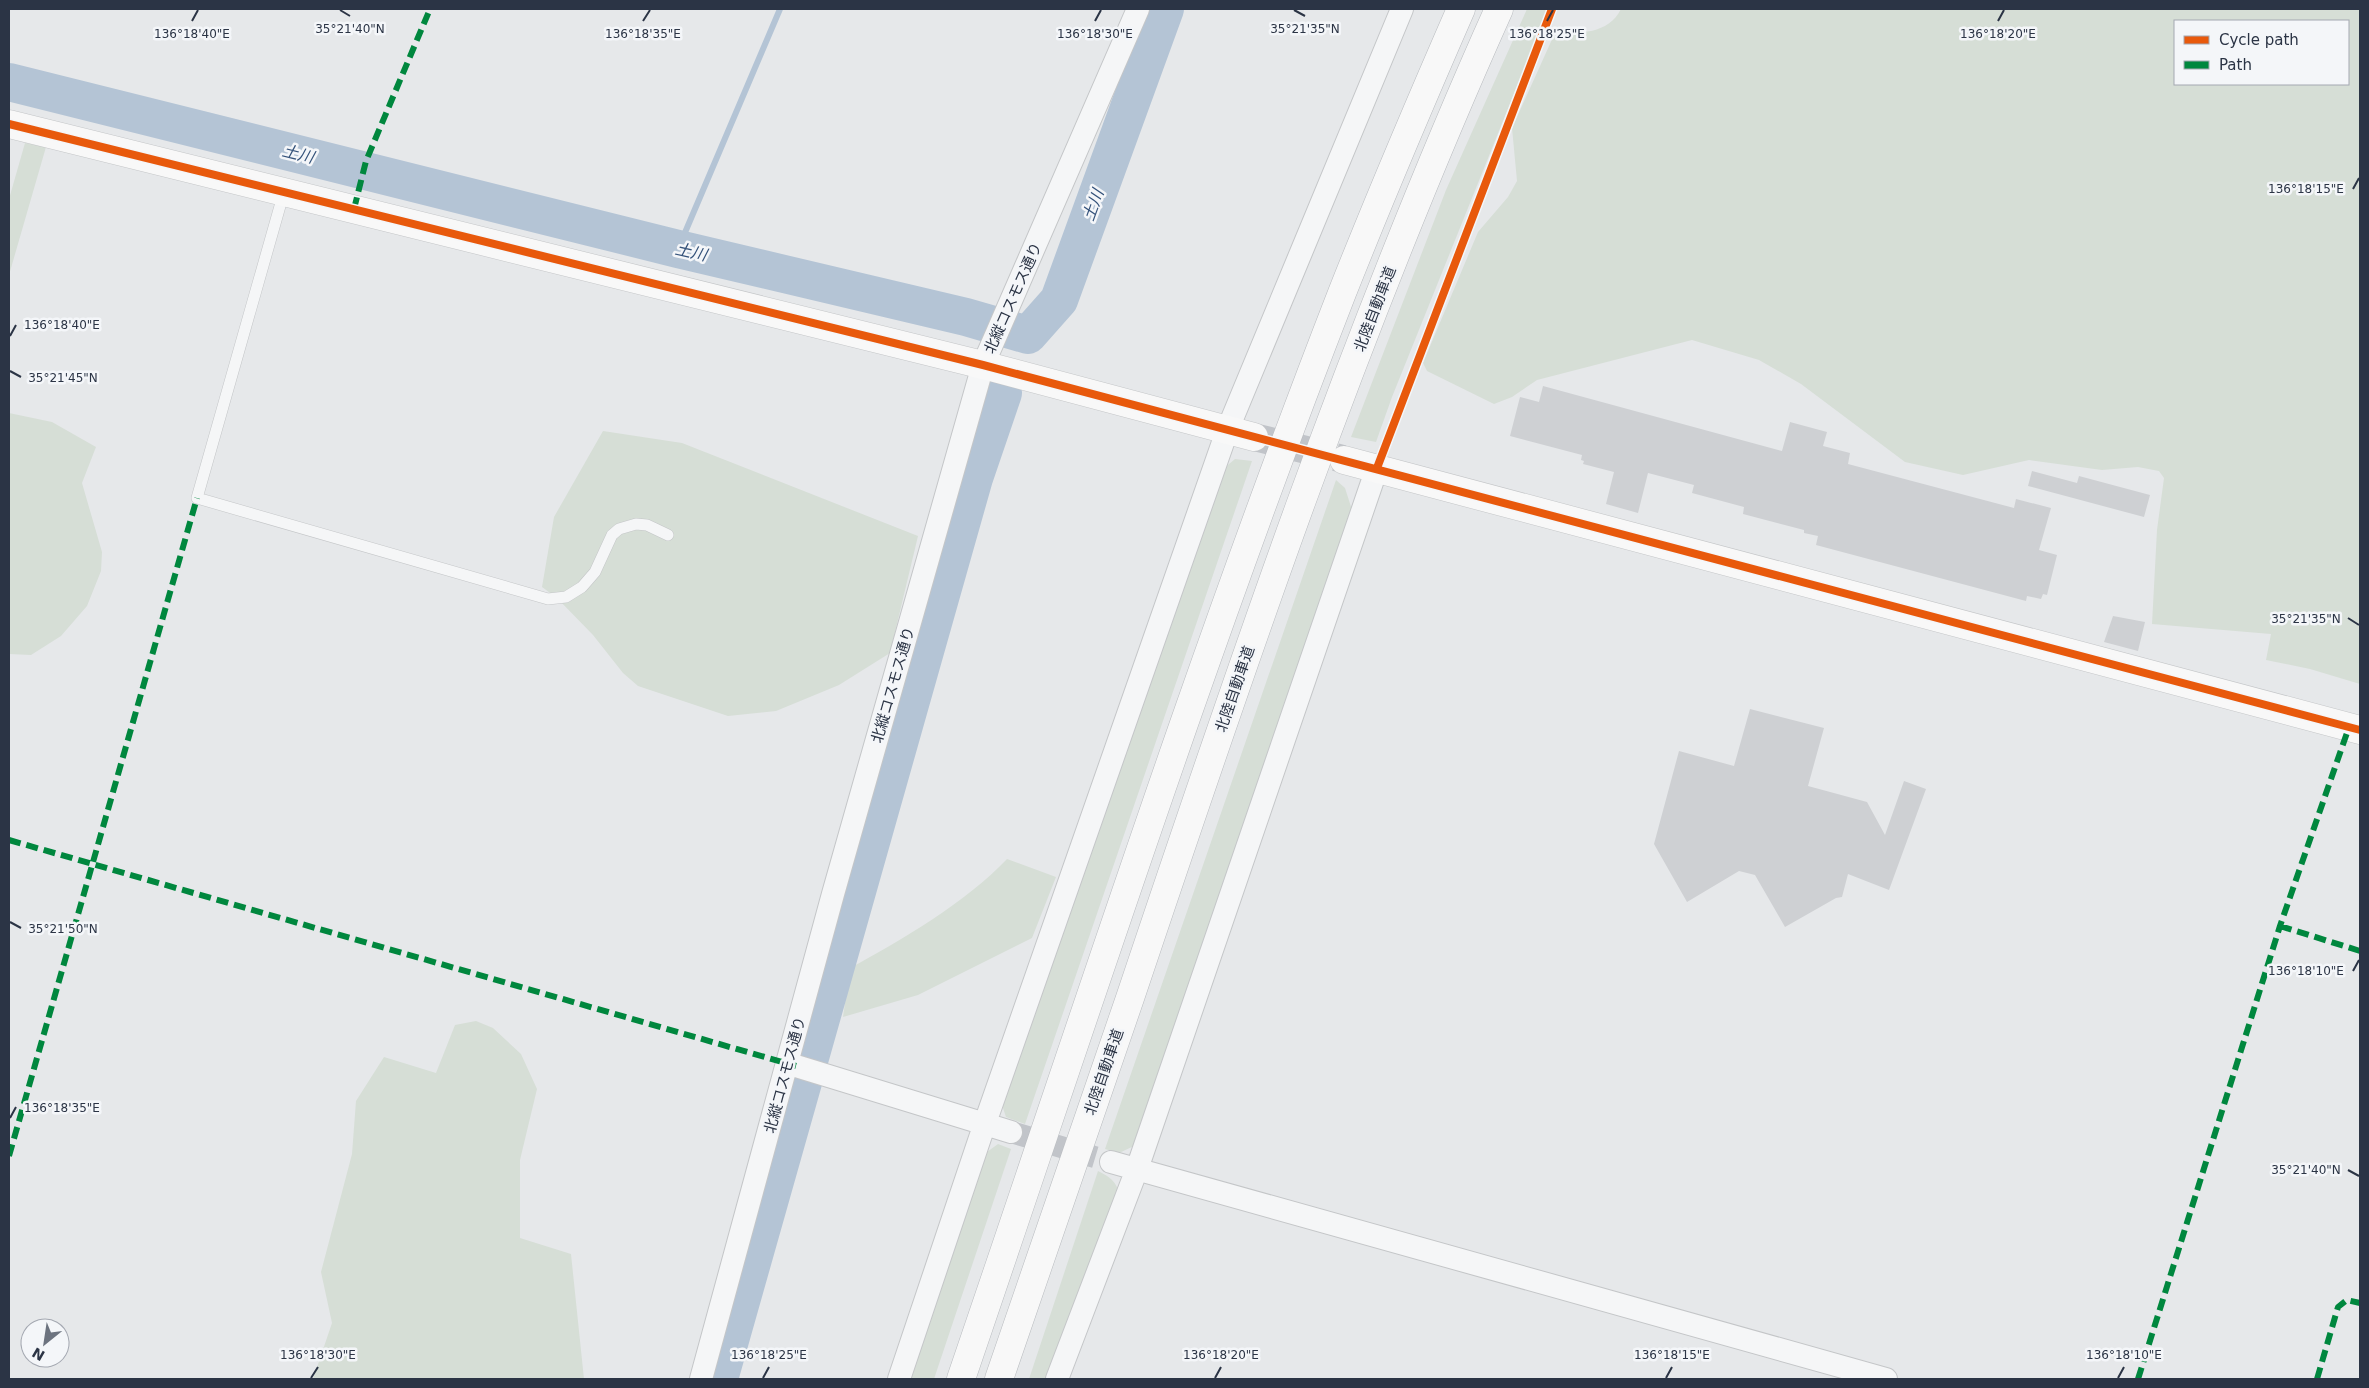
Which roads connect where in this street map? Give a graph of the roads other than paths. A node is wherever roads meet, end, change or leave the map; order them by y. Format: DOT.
graph roads {
  1 [pos="1138,9"];
  2 [pos="1402,9"];
  3 [pos="1461,9"];
  4 [pos="1499,9"];
  5 [pos="9,124"];
  6 [pos="284,192"];
  7 [pos="986,360"];
  8 [pos="1227,431"];
  9 [pos="1254,437"];
  10 [pos="1344,460"];
  11 [pos="1377,468"];
  12 [pos="668,536"];
  13 [pos="2360,730"];
  14 [pos="805,1069"];
  15 [pos="985,1123"];
  16 [pos="1011,1132"];
  17 [pos="1111,1162"];
  18 [pos="1137,1169"];
  19 [pos="701,1379"];
  20 [pos="899,1379"];
  21 [pos="961,1379"];
  22 [pos="999,1379"];
  23 [pos="1057,1379"];
  24 [pos="1886,1379"];
  1 -- 7 [label="street, 北縦コスモス通り"];
  2 -- 8 [label="street"];
  3 -- 21 [label="main road"];
  4 -- 22 [label="main road, 北陸自動車道"];
  5 -- 6 [label="main road"];
  6 -- 7 [label="main road"];
  6 -- 12 [label="lane"];
  7 -- 8 [label="main road"];
  7 -- 19 [label="street, 北縦コスモス通り"];
  8 -- 9 [label="main road"];
  8 -- 15 [label="street"];
  10 -- 11 [label="main road"];
  11 -- 13 [label="main road"];
  11 -- 18 [label="street"];
  14 -- 15 [label="street"];
  15 -- 16 [label="street"];
  15 -- 20 [label="street"];
  17 -- 18 [label="street"];
  18 -- 23 [label="street"];
  18 -- 24 [label="street"];
}
